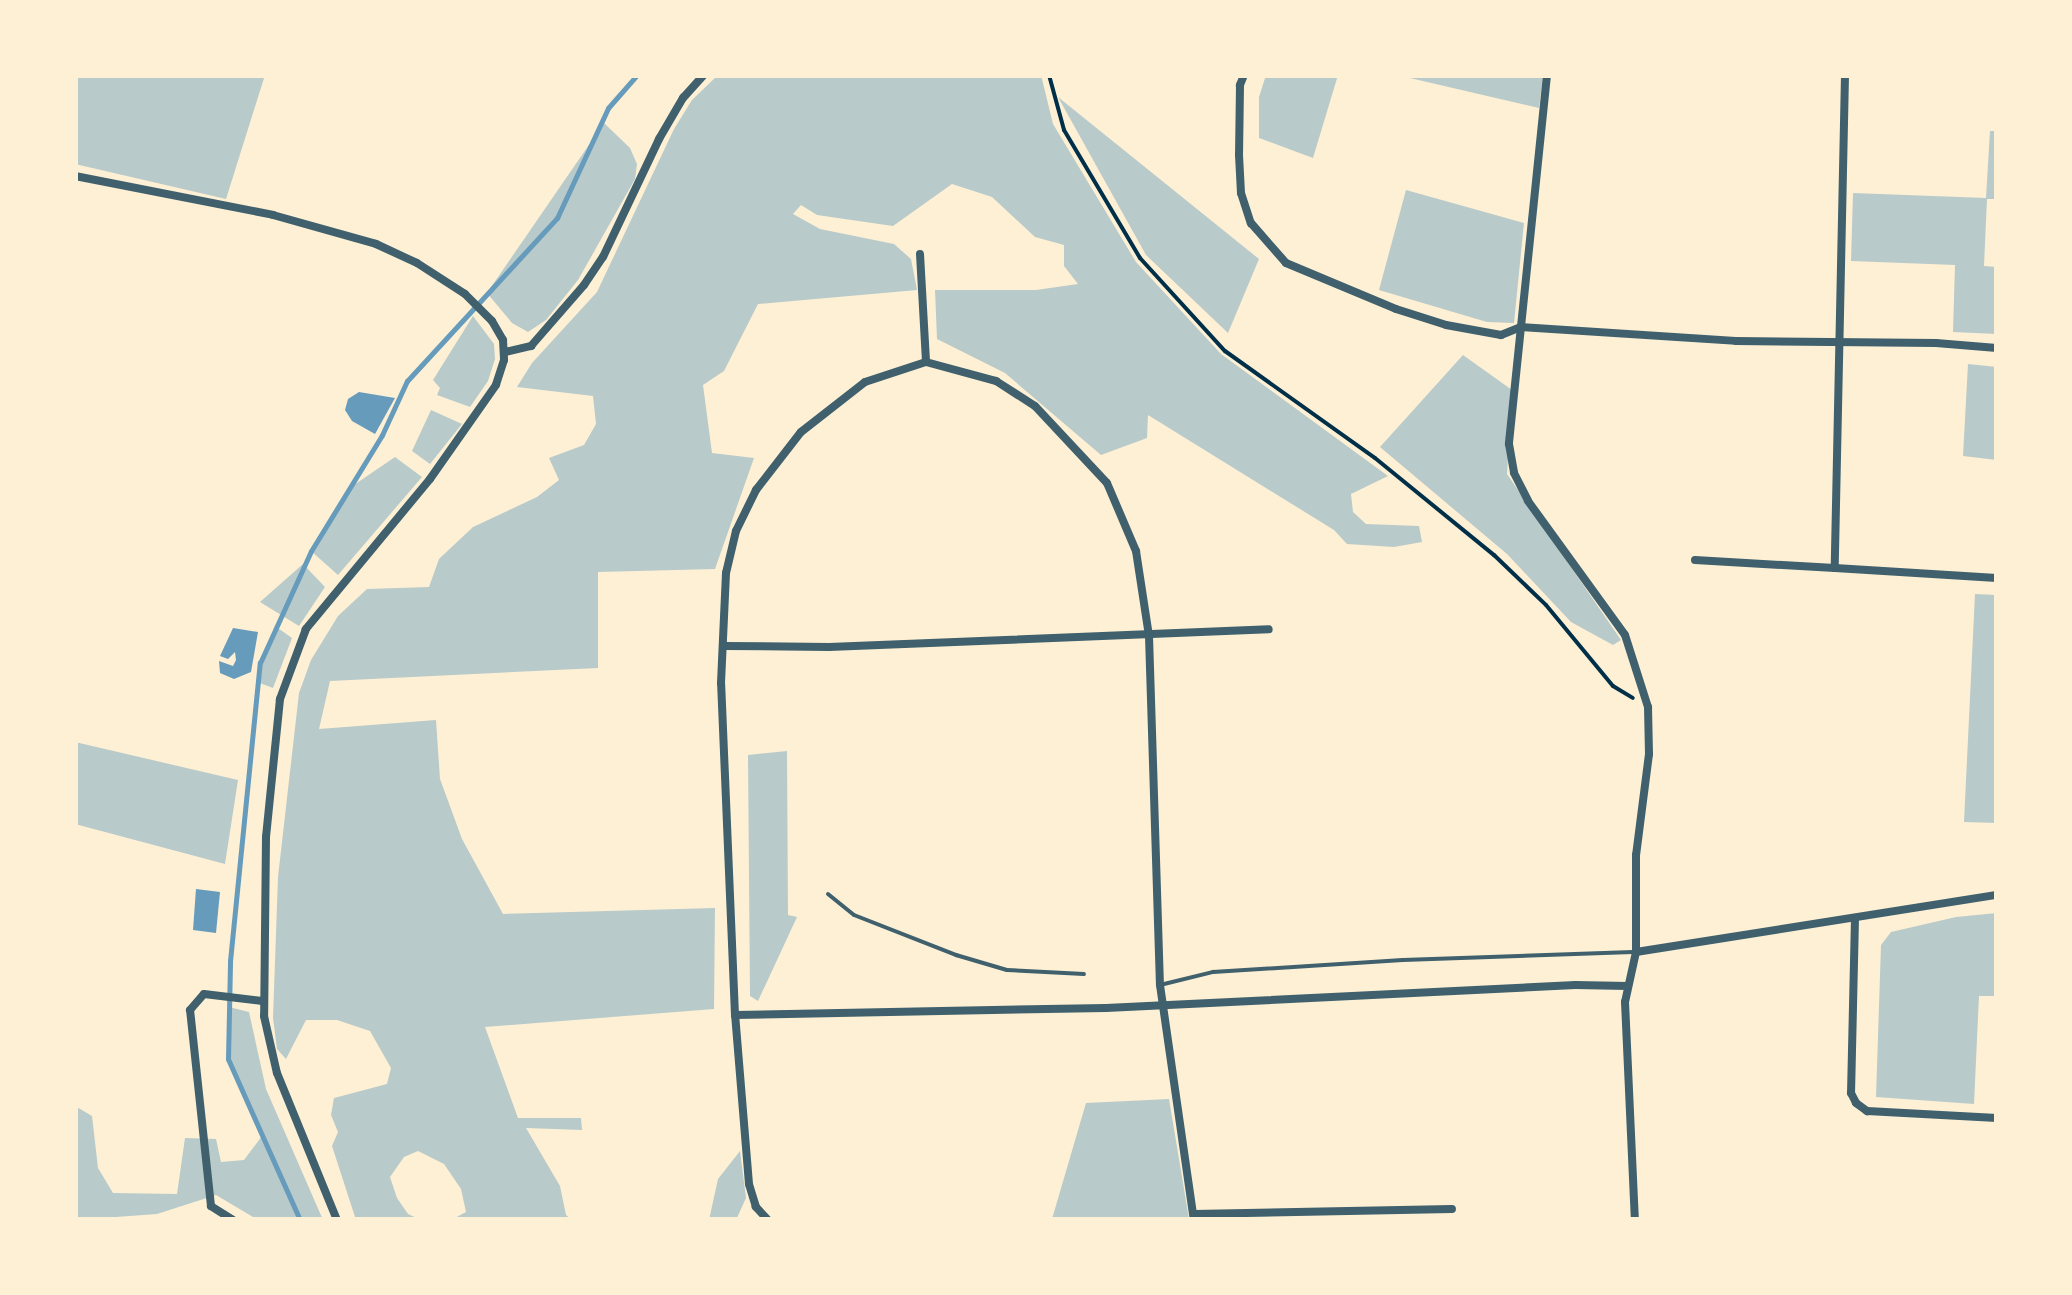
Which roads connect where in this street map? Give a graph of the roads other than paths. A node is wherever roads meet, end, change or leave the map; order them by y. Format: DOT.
graph roads {
  1 [pos="704,75"];
  2 [pos="1244,75"];
  3 [pos="1548,75"];
  4 [pos="1845,75"];
  5 [pos="75,176"];
  6 [pos="920,254"];
  7 [pos="1522,327"];
  8 [pos="1838,343"];
  9 [pos="1997,348"];
  10 [pos="505,352"];
  11 [pos="926,362"];
  12 [pos="1694,560"];
  13 [pos="1835,568"];
  14 [pos="1997,578"];
  15 [pos="1269,629"];
  16 [pos="1148,636"];
  17 [pos="723,646"];
  18 [pos="828,894"];
  19 [pos="1997,895"];
  20 [pos="1855,918"];
  21 [pos="1636,952"];
  22 [pos="1084,974"];
  23 [pos="1160,984"];
  24 [pos="1628,986"];
  25 [pos="263,1001"];
  26 [pos="1161,1005"];
  27 [pos="735,1015"];
  28 [pos="1997,1118"];
  29 [pos="1452,1210"];
  30 [pos="1194,1217"];
  31 [pos="232,1220"];
  32 [pos="338,1220"];
  33 [pos="768,1220"];
  34 [pos="1636,1220"];
  1 -- 10 [label="street"];
  2 -- 7 [label="street"];
  3 -- 7 [label="street"];
  4 -- 8 [label="street"];
  5 -- 10 [label="street"];
  6 -- 11 [label="street"];
  7 -- 8 [label="street"];
  7 -- 21 [label="street"];
  8 -- 9 [label="street"];
  8 -- 13 [label="street"];
  10 -- 25 [label="street"];
  11 -- 16 [label="street"];
  11 -- 17 [label="street"];
  12 -- 13 [label="street"];
  13 -- 14 [label="street"];
  15 -- 16 [label="street"];
  16 -- 17 [label="street"];
  16 -- 23 [label="street"];
  17 -- 27 [label="street"];
  18 -- 22 [label="lane"];
  19 -- 20 [label="street"];
  20 -- 21 [label="street"];
  20 -- 28 [label="street"];
  21 -- 23 [label="lane"];
  21 -- 24 [label="street"];
  23 -- 26 [label="street"];
  24 -- 26 [label="street"];
  24 -- 34 [label="street"];
  25 -- 31 [label="street"];
  25 -- 32 [label="street"];
  26 -- 27 [label="street"];
  26 -- 30 [label="street"];
  27 -- 33 [label="street"];
  29 -- 30 [label="street"];
}
